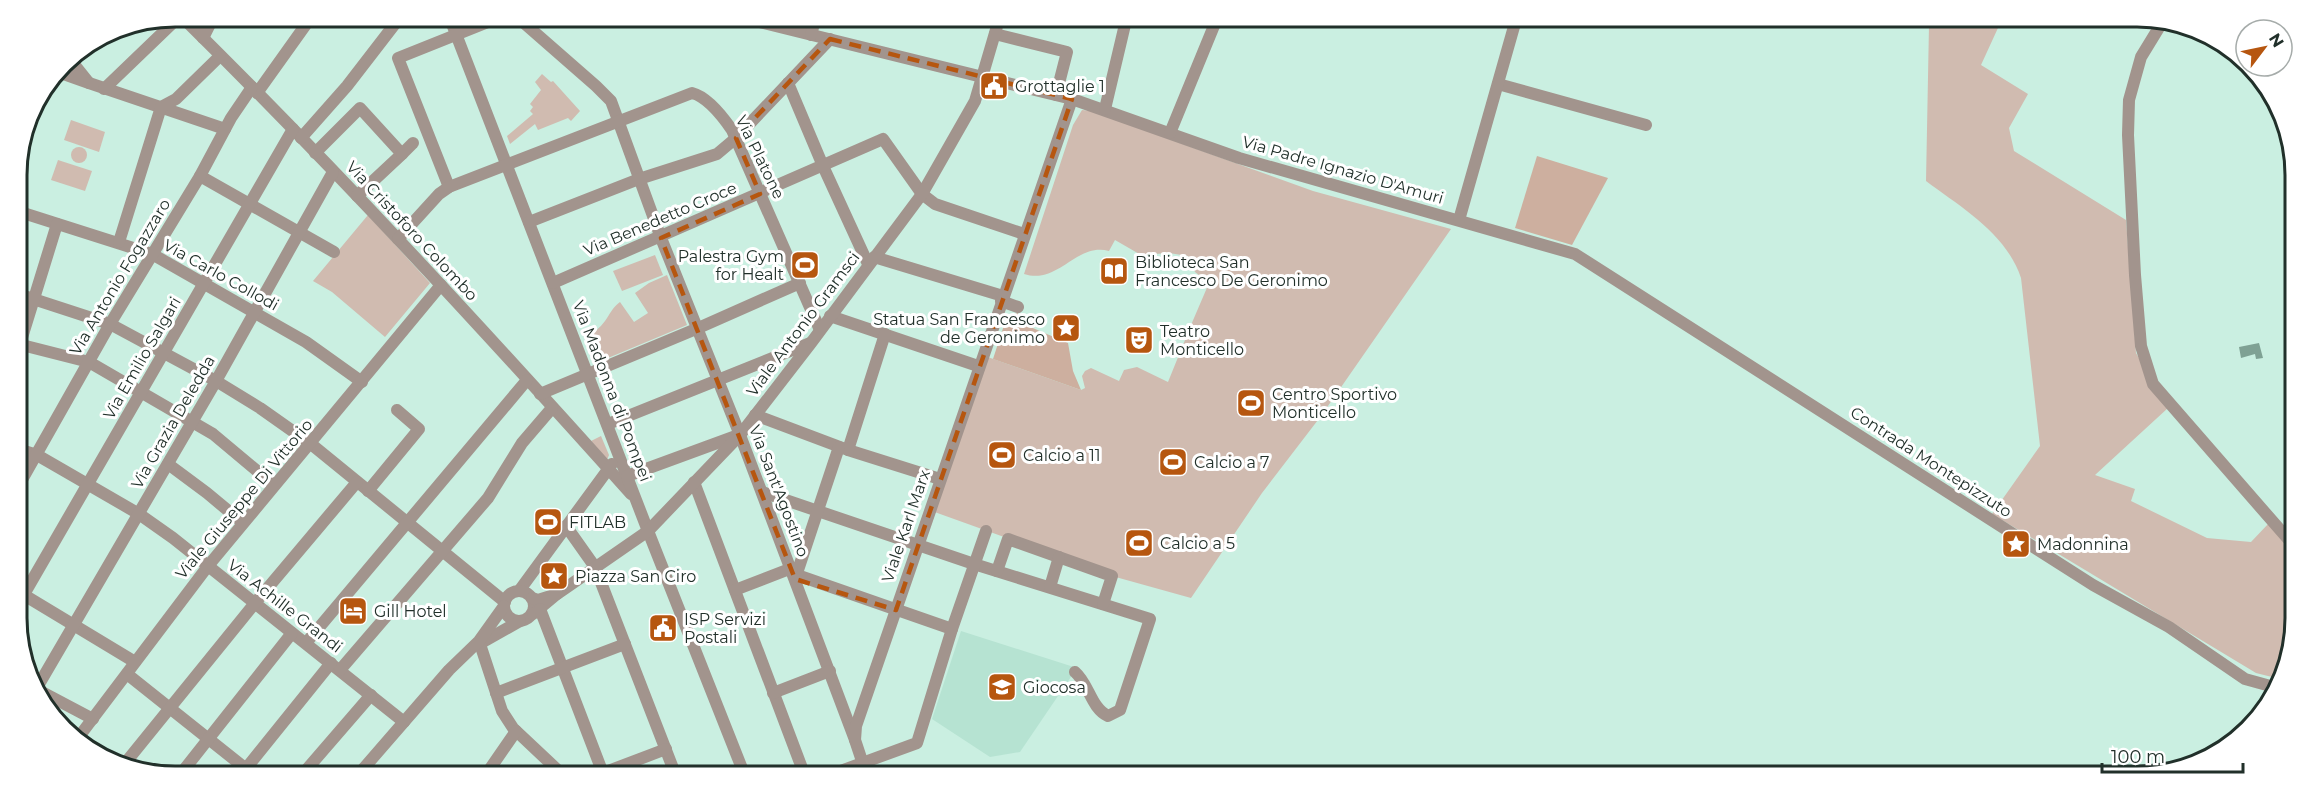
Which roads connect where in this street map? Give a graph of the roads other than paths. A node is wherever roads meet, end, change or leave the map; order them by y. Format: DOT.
graph roads {
  1 [pos="168,27"];
  2 [pos="192,27"];
  3 [pos="208,27"];
  4 [pos="303,27"];
  5 [pos="392,27"];
  6 [pos="454,27"];
  7 [pos="476,27"];
  8 [pos="529,27"];
  9 [pos="779,27"];
  10 [pos="813,27"];
  11 [pos="997,27"];
  12 [pos="1124,27"];
  13 [pos="1213,27"];
  14 [pos="1514,27"];
  15 [pos="2158,29"];
  16 [pos="995,34"];
  17 [pos="457,35"];
  18 [pos="811,35"];
  19 [pos="203,38"];
  20 [pos="830,39"];
  21 [pos="380,43"];
  22 [pos="220,56"];
  23 [pos="398,58"];
  24 [pos="74,67"];
  25 [pos="66,75"];
  26 [pos="984,76"];
  27 [pos="89,83"];
  28 [pos="788,83"];
  29 [pos="1498,84"];
  30 [pos="104,89"];
  31 [pos="254,90"];
  32 [pos="1056,95"];
  33 [pos="1071,99"];
  34 [pos="161,107"];
  35 [pos="1105,109"];
  36 [pos="618,120"];
  37 [pos="1646,125"];
  38 [pos="225,129"];
  39 [pos="297,133"];
  40 [pos="1170,133"];
  41 [pos="736,138"];
  42 [pos="413,143"];
  43 [pos="315,153"];
  44 [pos="402,154"];
  45 [pos="506,164"];
  46 [pos="823,166"];
  47 [pos="333,172"];
  48 [pos="200,176"];
  49 [pos="639,179"];
  50 [pos="449,187"];
  51 [pos="760,194"];
  52 [pos="922,194"];
  53 [pos="357,196"];
  54 [pos="250,203"];
  55 [pos="27,214"];
  56 [pos="1459,220"];
  57 [pos="528,222"];
  58 [pos="57,224"];
  59 [pos="301,232"];
  60 [pos="1024,234"];
  61 [pos="661,238"];
  62 [pos="398,239"];
  63 [pos="118,242"];
  64 [pos="334,252"];
  65 [pos="152,254"];
  66 [pos="1575,254"];
  67 [pos="871,261"];
  68 [pos="553,283"];
  69 [pos="800,283"];
  70 [pos="204,284"];
  71 [pos="441,285"];
  72 [pos="27,297"];
  73 [pos="34,299"];
  74 [pos="1002,299"];
  75 [pos="1018,307"];
  76 [pos="255,313"];
  77 [pos="830,316"];
  78 [pos="27,320"];
  79 [pos="110,324"];
  80 [pos="696,329"];
  81 [pos="820,330"];
  82 [pos="885,334"];
  83 [pos="811,343"];
  84 [pos="27,346"];
  85 [pos="164,353"];
  86 [pos="89,362"];
  87 [pos="978,366"];
  88 [pos="588,374"];
  89 [pos="527,380"];
  90 [pos="718,380"];
  91 [pos="216,381"];
  92 [pos="362,382"];
  93 [pos="141,394"];
  94 [pos="540,394"];
  95 [pos="552,408"];
  96 [pos="397,410"];
  97 [pos="755,415"];
  98 [pos="192,421"];
  99 [pos="608,424"];
  100 [pos="740,435"];
  101 [pos="311,444"];
  102 [pos="844,448"];
  103 [pos="27,452"];
  104 [pos="37,455"];
  105 [pos="168,464"];
  106 [pos="27,472"];
  107 [pos="618,473"];
  108 [pos="940,479"];
  109 [pos="357,482"];
  110 [pos="694,482"];
  111 [pos="87,484"];
  112 [pos="274,485"];
  113 [pos="368,491"];
  114 [pos="762,492"];
  115 [pos="818,511"];
  116 [pos="139,514"];
  117 [pos="243,523"];
  118 [pos="407,523"];
  119 [pos="566,526"];
  120 [pos="648,531"];
  121 [pos="986,531"];
  122 [pos="2285,536"];
  123 [pos="918,545"];
  124 [pos="442,552"];
  125 [pos="1059,557"];
  126 [pos="974,564"];
  127 [pos="208,566"];
  128 [pos="595,567"];
  129 [pos="997,571"];
  130 [pos="795,574"];
  131 [pos="27,587"];
  132 [pos="1050,587"];
  133 [pos="735,590"];
  134 [pos="519,591"];
  135 [pos="557,594"];
  136 [pos="532,598"];
  137 [pos="27,600"];
  138 [pos="255,603"];
  139 [pos="505,604"];
  140 [pos="1103,604"];
  141 [pos="540,609"];
  142 [pos="896,610"];
  143 [pos="523,620"];
  144 [pos="73,624"];
  145 [pos="952,629"];
  146 [pos="292,633"];
  147 [pos="306,643"];
  148 [pos="625,644"];
  149 [pos="476,646"];
  150 [pos="135,662"];
  151 [pos="336,667"];
  152 [pos="562,667"];
  153 [pos="830,671"];
  154 [pos="1075,672"];
  155 [pos="127,674"];
  156 [pos="41,681"];
  157 [pos="2268,685"];
  158 [pos="496,693"];
  159 [pos="773,693"];
  160 [pos="371,695"];
  161 [pos="50,696"];
  162 [pos="170,708"];
  163 [pos="93,719"];
  164 [pos="404,722"];
  165 [pos="516,731"];
  166 [pos="82,733"];
  167 [pos="209,740"];
  168 [pos="855,740"];
  169 [pos="666,749"];
  170 [pos="129,758"];
  171 [pos="862,763"];
  172 [pos="188,766"];
  173 [pos="238,766"];
  174 [pos="254,766"];
  175 [pos="310,766"];
  176 [pos="366,766"];
  177 [pos="492,766"];
  178 [pos="553,766"];
  179 [pos="597,766"];
  180 [pos="625,766"];
  181 [pos="672,766"];
  182 [pos="741,766"];
  183 [pos="801,766"];
  184 [pos="854,766"];
  185 [pos="863,766"];
  1 -- 30 [label="street"];
  2 -- 19 [label="street, Via Cristoforo Colombo"];
  3 -- 19 [label="street"];
  4 -- 31 [label="street, Via Antonio Fogazzaro"];
  5 -- 21 [label="street, Via Emilio Salgari"];
  6 -- 17 [label="street, Via Madonna di Pompei"];
  7 -- 17 [label="street"];
  8 -- 36 [label="street, Via Sant'Agostino"];
  9 -- 18 [label="street, Via Padre Ignazio D'Amuri"];
  10 -- 18 [label="street"];
  11 -- 16 [label="street, Viale Antonio Gramsci"];
  12 -- 35 [label="street"];
  13 -- 40 [label="street"];
  14 -- 29 [label="street"];
  15 -- 122 [label="street"];
  16 -- 26 [label="street, Viale Antonio Gramsci"];
  16 -- 32 [label="street"];
  17 -- 23 [label="street"];
  17 -- 45 [label="street, Via Madonna di Pompei"];
  18 -- 20 [label="street, Via Padre Ignazio D'Amuri"];
  19 -- 22 [label="street, Via Cristoforo Colombo"];
  20 -- 26 [label="street, Via Padre Ignazio D'Amuri"];
  20 -- 28 [label="street"];
  21 -- 23 [label="street"];
  21 -- 39 [label="street, Via Emilio Salgari"];
  22 -- 31 [label="street, Via Cristoforo Colombo"];
  22 -- 34 [label="street"];
  23 -- 50 [label="street"];
  24 -- 27 [label="street"];
  25 -- 27 [label="street"];
  26 -- 32 [label="street, Via Padre Ignazio D'Amuri"];
  26 -- 52 [label="street, Viale Antonio Gramsci"];
  27 -- 30 [label="street"];
  28 -- 41 [label="street"];
  28 -- 46 [label="street"];
  29 -- 37 [label="street"];
  29 -- 56 [label="street"];
  30 -- 34 [label="street"];
  31 -- 38 [label="street, Via Antonio Fogazzaro"];
  31 -- 39 [label="street, Via Cristoforo Colombo"];
  32 -- 33 [label="street, Via Padre Ignazio D'Amuri"];
  33 -- 35 [label="street, Via Padre Ignazio D'Amuri"];
  33 -- 60 [label="street, Viale Karl Marx"];
  34 -- 38 [label="street"];
  34 -- 63 [label="street"];
  35 -- 40 [label="street, Via Padre Ignazio D'Amuri"];
  36 -- 41 [label="street, Via Platone"];
  36 -- 45 [label="street, Via Platone"];
  36 -- 49 [label="street, Via Sant'Agostino"];
  38 -- 48 [label="street, Via Antonio Fogazzaro"];
  39 -- 43 [label="street, Via Cristoforo Colombo"];
  39 -- 54 [label="street, Via Emilio Salgari"];
  40 -- 56 [label="street, Via Padre Ignazio D'Amuri"];
  41 -- 49 [label="street"];
  41 -- 51 [label="street, Via Platone"];
  42 -- 44 [label="street"];
  43 -- 44 [label="street"];
  43 -- 47 [label="street, Via Cristoforo Colombo"];
  44 -- 53 [label="street"];
  45 -- 50 [label="street, Via Platone"];
  45 -- 57 [label="street, Via Madonna di Pompei"];
  46 -- 51 [label="street, Via Benedetto Croce"];
  46 -- 52 [label="street, Via Benedetto Croce"];
  46 -- 67 [label="street"];
  47 -- 53 [label="street, Via Cristoforo Colombo"];
  47 -- 59 [label="street, Via Grazia Deledda"];
  48 -- 54 [label="street"];
  48 -- 65 [label="street, Via Antonio Fogazzaro"];
  49 -- 57 [label="street"];
  49 -- 61 [label="street, Via Sant'Agostino"];
  50 -- 62 [label="street"];
  51 -- 61 [label="street, Via Benedetto Croce"];
  51 -- 69 [label="street, Via Platone"];
  52 -- 60 [label="street"];
  52 -- 67 [label="street, Viale Antonio Gramsci"];
  53 -- 62 [label="street, Via Cristoforo Colombo"];
  54 -- 59 [label="street"];
  54 -- 70 [label="street, Via Emilio Salgari"];
  55 -- 58 [label="street, Via Carlo Collodi"];
  56 -- 66 [label="street, Via Padre Ignazio D'Amuri"];
  57 -- 68 [label="street, Via Madonna di Pompei"];
  58 -- 63 [label="street, Via Carlo Collodi"];
  58 -- 73 [label="street"];
  59 -- 64 [label="street"];
  59 -- 76 [label="street, Via Grazia Deledda"];
  60 -- 74 [label="street, Viale Karl Marx"];
  61 -- 68 [label="street, Via Benedetto Croce"];
  61 -- 80 [label="street, Via Sant'Agostino"];
  62 -- 71 [label="street, Via Cristoforo Colombo"];
  63 -- 65 [label="street, Via Carlo Collodi"];
  65 -- 70 [label="street, Via Carlo Collodi"];
  65 -- 79 [label="street, Via Antonio Fogazzaro"];
  66 -- 157 [label="street, Contrada Montepizzuto"];
  67 -- 74 [label="street"];
  67 -- 77 [label="street, Viale Antonio Gramsci"];
  68 -- 88 [label="street, Via Madonna di Pompei"];
  69 -- 80 [label="street"];
  69 -- 81 [label="street, Via Platone"];
  70 -- 76 [label="street, Via Carlo Collodi"];
  70 -- 85 [label="street, Via Emilio Salgari"];
  71 -- 89 [label="street, Via Cristoforo Colombo"];
  71 -- 92 [label="street, Viale Giuseppe Di Vittorio"];
  72 -- 73 [label="street"];
  73 -- 78 [label="street"];
  73 -- 79 [label="street"];
  74 -- 75 [label="street"];
  74 -- 87 [label="street, Viale Karl Marx"];
  76 -- 91 [label="street, Via Grazia Deledda"];
  76 -- 92 [label="street, Via Carlo Collodi"];
  77 -- 81 [label="street, Viale Antonio Gramsci"];
  77 -- 82 [label="street"];
  79 -- 85 [label="street"];
  79 -- 86 [label="street, Via Antonio Fogazzaro"];
  80 -- 88 [label="street"];
  80 -- 90 [label="street, Via Sant'Agostino"];
  81 -- 83 [label="street, Viale Antonio Gramsci"];
  82 -- 87 [label="street"];
  82 -- 102 [label="street"];
  83 -- 90 [label="street"];
  83 -- 97 [label="street, Viale Antonio Gramsci"];
  84 -- 86 [label="street"];
  85 -- 91 [label="street"];
  85 -- 93 [label="street, Via Emilio Salgari"];
  86 -- 93 [label="street"];
  86 -- 104 [label="street, Via Antonio Fogazzaro"];
  87 -- 108 [label="street, Viale Karl Marx"];
  88 -- 94 [label="street"];
  88 -- 99 [label="street, Via Madonna di Pompei"];
  89 -- 94 [label="street, Via Cristoforo Colombo"];
  89 -- 118 [label="street"];
  90 -- 99 [label="street"];
  90 -- 100 [label="street, Via Sant'Agostino"];
  91 -- 98 [label="street, Via Grazia Deledda"];
  91 -- 101 [label="street"];
  92 -- 101 [label="street, Viale Giuseppe Di Vittorio"];
  93 -- 98 [label="street"];
  93 -- 111 [label="street, Via Emilio Salgari"];
  94 -- 95 [label="street, Via Cristoforo Colombo"];
  95 -- 107 [label="street, Via Cristoforo Colombo"];
  95 -- 124 [label="street"];
  96 -- 113 [label="street"];
  97 -- 100 [label="street, Viale Antonio Gramsci"];
  97 -- 102 [label="street"];
  98 -- 105 [label="street, Via Grazia Deledda"];
  98 -- 112 [label="street"];
  99 -- 107 [label="street, Via Madonna di Pompei"];
  100 -- 107 [label="street"];
  100 -- 110 [label="street, Viale Antonio Gramsci"];
  100 -- 114 [label="street, Via Sant'Agostino"];
  101 -- 109 [label="street"];
  101 -- 112 [label="street, Viale Giuseppe Di Vittorio"];
  102 -- 108 [label="street"];
  102 -- 115 [label="street"];
  103 -- 104 [label="street, Via Achille Grandi"];
  104 -- 106 [label="street, Via Antonio Fogazzaro"];
  104 -- 111 [label="street, Via Achille Grandi"];
  105 -- 116 [label="street, Via Grazia Deledda"];
  105 -- 117 [label="street"];
  107 -- 119 [label="street"];
  107 -- 120 [label="street, Via Madonna di Pompei"];
  108 -- 123 [label="street, Viale Karl Marx"];
  109 -- 113 [label="street"];
  109 -- 138 [label="street"];
  110 -- 120 [label="street, Viale Antonio Gramsci"];
  110 -- 133 [label="street"];
  111 -- 116 [label="street, Via Achille Grandi"];
  111 -- 131 [label="street, Via Emilio Salgari"];
  112 -- 117 [label="street, Viale Giuseppe Di Vittorio"];
  113 -- 118 [label="street"];
  114 -- 115 [label="street"];
  114 -- 130 [label="street, Via Sant'Agostino"];
  115 -- 123 [label="street"];
  115 -- 130 [label="street"];
  116 -- 127 [label="street, Via Achille Grandi"];
  116 -- 144 [label="street, Via Grazia Deledda"];
  117 -- 127 [label="street, Viale Giuseppe Di Vittorio"];
  118 -- 124 [label="street"];
  118 -- 147 [label="street"];
  119 -- 128 [label="street"];
  119 -- 134 [label="street"];
  120 -- 128 [label="street, Viale Antonio Gramsci"];
  120 -- 182 [label="street, Via Madonna di Pompei"];
  121 -- 126 [label="street"];
  123 -- 126 [label="street"];
  123 -- 142 [label="street, Viale Karl Marx"];
  124 -- 139 [label="street"];
  124 -- 151 [label="street"];
  125 -- 129 [label="street"];
  125 -- 132 [label="street"];
  125 -- 140 [label="street"];
  126 -- 129 [label="street"];
  126 -- 145 [label="street"];
  127 -- 138 [label="street, Via Achille Grandi"];
  127 -- 150 [label="street, Viale Giuseppe Di Vittorio"];
  128 -- 135 [label="street, Viale Antonio Gramsci"];
  128 -- 148 [label="street"];
  129 -- 132 [label="street"];
  130 -- 133 [label="street"];
  130 -- 142 [label="street"];
  130 -- 153 [label="street, Via Sant'Agostino"];
  132 -- 140 [label="street"];
  133 -- 159 [label="street"];
  134 -- 136 [label="street"];
  134 -- 139 [label="street"];
  135 -- 136 [label="street, Viale Antonio Gramsci"];
  135 -- 141 [label="street, Viale Antonio Gramsci"];
  136 -- 143 [label="street"];
  137 -- 144 [label="street"];
  138 -- 146 [label="street, Via Achille Grandi"];
  138 -- 162 [label="street"];
  139 -- 143 [label="street"];
  139 -- 149 [label="street, Viale Antonio Gramsci"];
  140 -- 154 [label="street"];
  141 -- 143 [label="street, Viale Antonio Gramsci"];
  141 -- 152 [label="street"];
  142 -- 145 [label="street"];
  142 -- 168 [label="street, Viale Karl Marx"];
  143 -- 149 [label="street, Viale Antonio Gramsci"];
  144 -- 150 [label="street"];
  144 -- 156 [label="street, Via Grazia Deledda"];
  145 -- 171 [label="street"];
  146 -- 147 [label="street, Via Achille Grandi"];
  146 -- 167 [label="street"];
  147 -- 151 [label="street, Via Achille Grandi"];
  148 -- 152 [label="street"];
  148 -- 169 [label="street"];
  149 -- 158 [label="street"];
  149 -- 164 [label="street, Viale Antonio Gramsci"];
  150 -- 155 [label="street, Viale Giuseppe Di Vittorio"];
  151 -- 160 [label="street, Via Achille Grandi"];
  151 -- 174 [label="street"];
  152 -- 158 [label="street"];
  152 -- 179 [label="street"];
  153 -- 159 [label="street"];
  153 -- 168 [label="street, Via Sant'Agostino"];
  155 -- 162 [label="street"];
  155 -- 163 [label="street, Viale Giuseppe Di Vittorio"];
  158 -- 165 [label="street"];
  159 -- 183 [label="street"];
  160 -- 164 [label="street, Via Achille Grandi"];
  160 -- 175 [label="street"];
  161 -- 163 [label="street"];
  162 -- 167 [label="street"];
  162 -- 170 [label="street"];
  163 -- 166 [label="street, Viale Giuseppe Di Vittorio"];
  164 -- 176 [label="street, Viale Antonio Gramsci"];
  165 -- 177 [label="street"];
  165 -- 178 [label="street"];
  167 -- 172 [label="street"];
  167 -- 173 [label="street"];
  168 -- 171 [label="street, Viale Karl Marx"];
  169 -- 180 [label="street"];
  169 -- 181 [label="street"];
  171 -- 184 [label="street"];
  171 -- 185 [label="street, Viale Karl Marx"];
}
